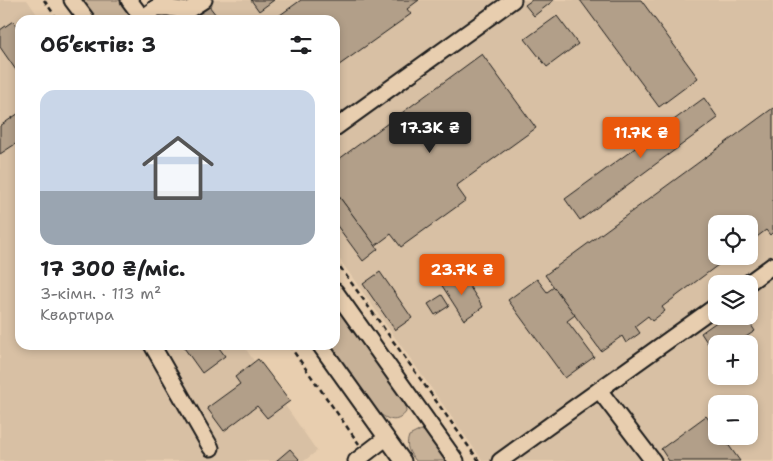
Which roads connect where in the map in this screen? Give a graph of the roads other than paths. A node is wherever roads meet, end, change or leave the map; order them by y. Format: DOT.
graph roads {
  1 [pos="72,0"];
  2 [pos="130,0"];
  3 [pos="204,0"];
  4 [pos="513,0"];
  5 [pos="161,4"];
  6 [pos="82,15"];
  7 [pos="140,15"];
  8 [pos="148,15"];
  9 [pos="340,124"];
  10 [pos="773,265"];
  11 [pos="758,276"];
  12 [pos="340,298"];
  13 [pos="708,312"];
  14 [pos="155,350"];
  15 [pos="324,350"];
  16 [pos="599,390"];
  17 [pos="386,438"];
  18 [pos="211,448"];
  19 [pos="361,457"];
  20 [pos="403,461"];
  21 [pos="456,461"];
  22 [pos="500,461"];
  23 [pos="653,461"];
  1 -- 6 [label="street"];
  2 -- 7 [label="street"];
  3 -- 5 [label="street"];
  4 -- 9 [label="street"];
  5 -- 8 [label="street"];
  10 -- 11 [label="street"];
  12 -- 21 [label="street"];
  13 -- 16 [label="street"];
  14 -- 18 [label="street"];
  15 -- 17 [label="street"];
  16 -- 22 [label="street"];
  16 -- 23 [label="street"];
  17 -- 19 [label="street"];
  17 -- 20 [label="street"];
}
